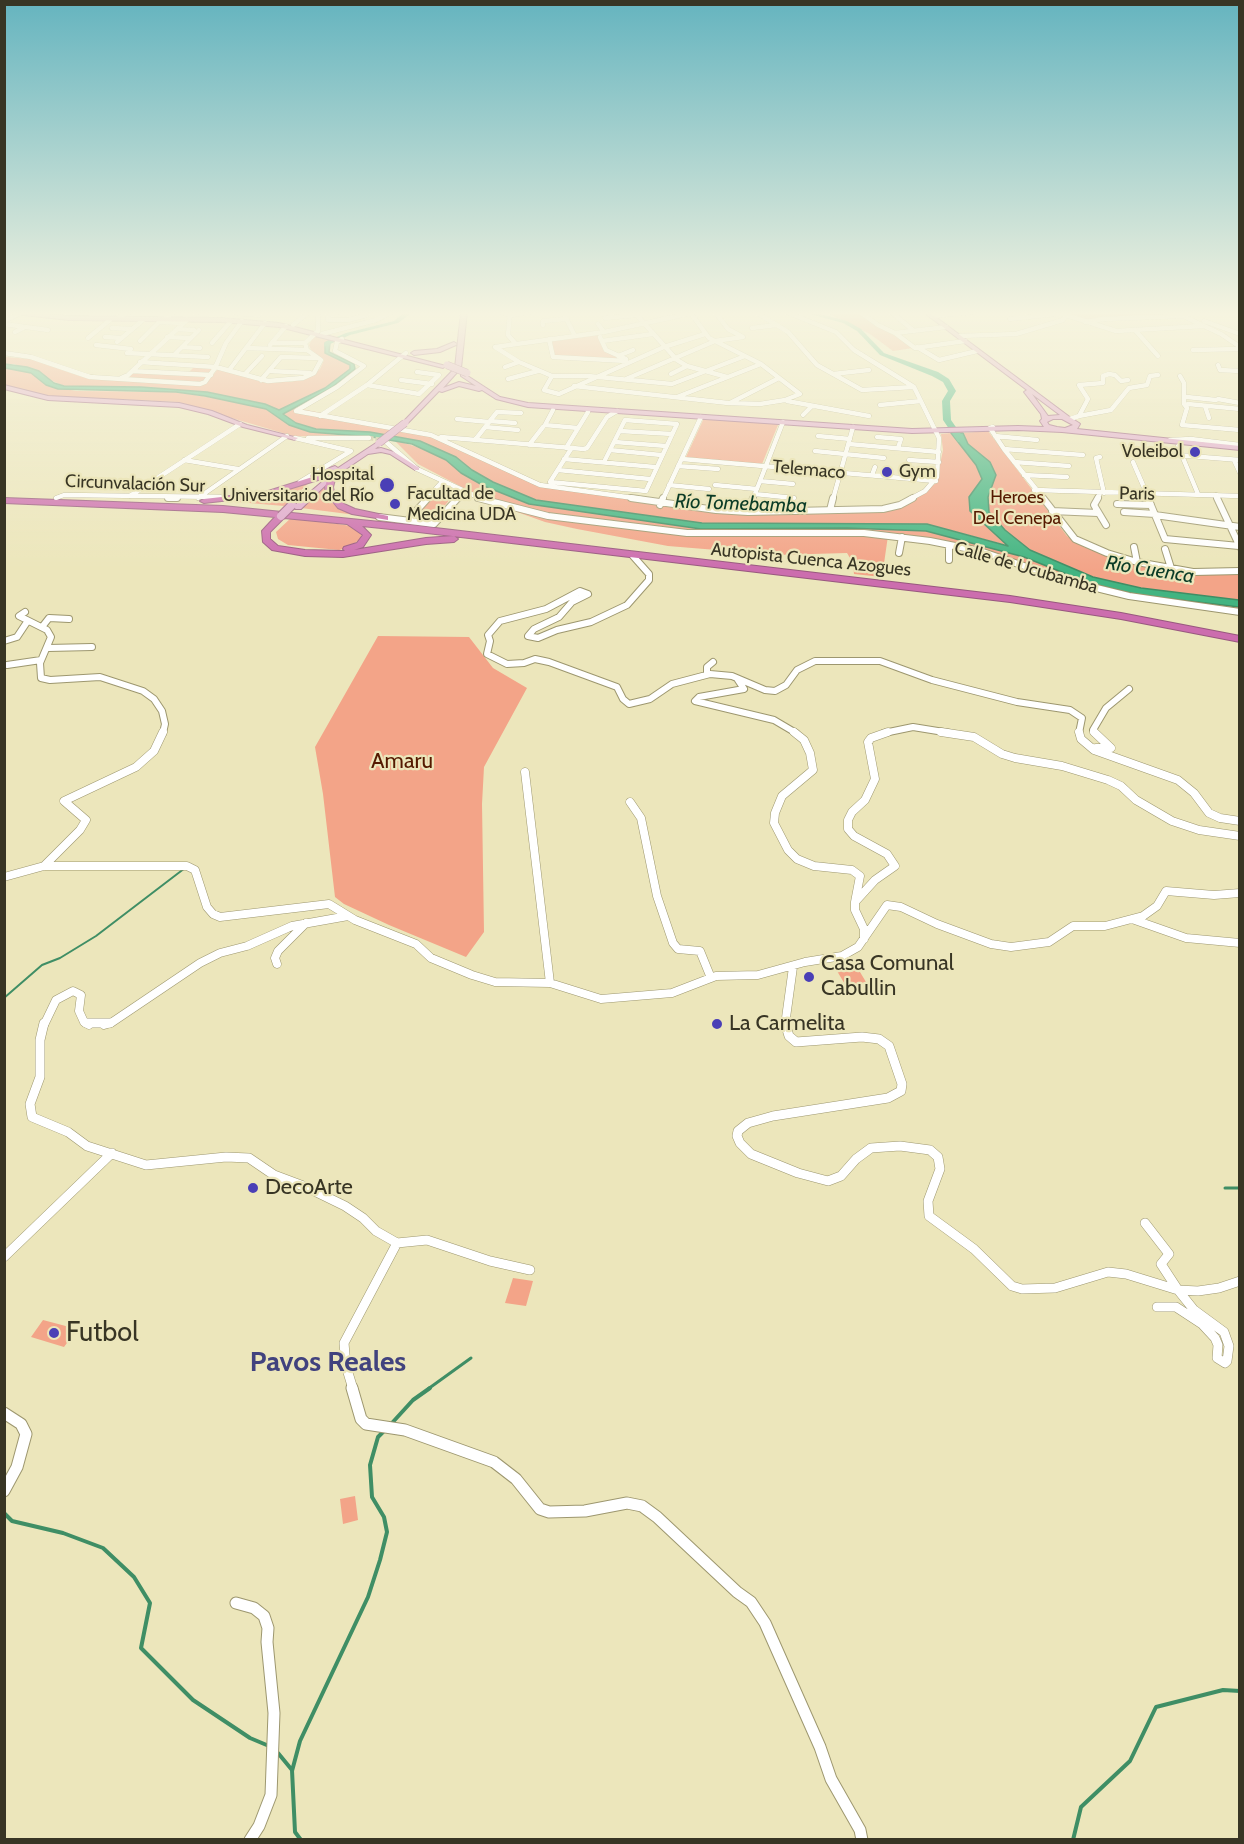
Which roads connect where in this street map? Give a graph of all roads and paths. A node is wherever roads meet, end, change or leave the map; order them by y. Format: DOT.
graph roads {
  1 [pos="49,398"];
  2 [pos="320,398"];
  3 [pos="347,398"];
  4 [pos="424,398"];
  5 [pos="429,398"];
  6 [pos="499,398"];
  7 [pos="506,398"];
  8 [pos="676,398"];
  9 [pos="738,398"];
  10 [pos="789,398"];
  11 [pos="920,398"];
  12 [pos="1033,398"];
  13 [pos="1041,398"];
  14 [pos="1087,398"];
  15 [pos="1121,398"];
  16 [pos="1184,398"];
  17 [pos="1203,398"];
  18 [pos="1217,399"];
  19 [pos="785,400"];
  20 [pos="921,401"];
  21 [pos="1239,402"];
  22 [pos="728,403"];
  23 [pos="1188,404"];
  24 [pos="880,405"];
  25 [pos="812,406"];
  26 [pos="1205,406"];
  27 [pos="1217,407"];
  28 [pos="1239,409"];
  29 [pos="553,410"];
  30 [pos="588,412"];
  31 [pos="521,413"];
  32 [pos="605,413"];
  33 [pos="803,415"];
  34 [pos="320,416"];
  35 [pos="869,416"];
  36 [pos="701,417"];
  37 [pos="1209,418"];
  38 [pos="457,419"];
  39 [pos="1073,419"];
  40 [pos="1044,420"];
  41 [pos="489,421"];
  42 [pos="783,422"];
  43 [pos="401,423"];
  44 [pos="515,423"];
  45 [pos="240,424"];
  46 [pos="484,427"];
  47 [pos="543,427"];
  48 [pos="853,427"];
  49 [pos="578,428"];
  50 [pos="991,428"];
  51 [pos="518,430"];
  52 [pos="620,430"];
  53 [pos="939,430"];
  54 [pos="1063,430"];
  55 [pos="1239,430"];
  56 [pos="672,434"];
  57 [pos="1122,434"];
  58 [pos="431,435"];
  59 [pos="287,436"];
  60 [pos="818,436"];
  61 [pos="995,436"];
  62 [pos="878,437"];
  63 [pos="295,438"];
  64 [pos="464,440"];
  65 [pos="475,440"];
  66 [pos="1037,440"];
  67 [pos="377,441"];
  68 [pos="615,442"];
  69 [pos="850,442"];
  70 [pos="529,445"];
  71 [pos="666,446"];
  72 [pos="1178,446"];
  73 [pos="1239,446"];
  74 [pos="458,447"];
  75 [pos="569,448"];
  76 [pos="898,448"];
  77 [pos="1004,449"];
  78 [pos="610,450"];
  79 [pos="814,451"];
  80 [pos="939,452"];
  81 [pos="362,454"];
  82 [pos="846,454"];
  83 [pos="1164,454"];
  84 [pos="662,455"];
  85 [pos="1083,455"];
  86 [pos="1182,455"];
  87 [pos="1100,457"];
  88 [pos="565,458"];
  89 [pos="884,458"];
  90 [pos="682,459"];
  91 [pos="184,460"];
  92 [pos="909,460"];
  93 [pos="1237,460"];
  94 [pos="604,462"];
  95 [pos="939,462"];
  96 [pos="1014,462"];
  97 [pos="1133,462"];
  98 [pos="678,466"];
  99 [pos="766,466"];
  100 [pos="875,466"];
  101 [pos="1070,466"];
  102 [pos="655,467"];
  103 [pos="238,469"];
  104 [pos="419,469"];
  105 [pos="718,469"];
  106 [pos="558,470"];
  107 [pos="818,471"];
  108 [pos="1239,472"];
  109 [pos="331,473"];
  110 [pos="841,473"];
  111 [pos="872,475"];
  112 [pos="1024,475"];
  113 [pos="312,476"];
  114 [pos="1067,477"];
  115 [pos="816,478"];
  116 [pos="650,479"];
  117 [pos="731,479"];
  118 [pos="936,481"];
  119 [pos="442,482"];
  120 [pos="793,484"];
  121 [pos="669,485"];
  122 [pos="715,485"];
  123 [pos="758,487"];
  124 [pos="710,489"];
  125 [pos="1034,490"];
  126 [pos="463,492"];
  127 [pos="1102,493"];
  128 [pos="1198,494"];
  129 [pos="1148,495"];
  130 [pos="1216,495"];
  131 [pos="1239,496"];
  132 [pos="129,497"];
  133 [pos="4,498"];
  134 [pos="56,498"];
  135 [pos="198,498"];
  136 [pos="794,498"];
  137 [pos="174,500"];
  138 [pos="694,500"];
  139 [pos="660,504"];
  140 [pos="1118,504"];
  141 [pos="1151,505"];
  142 [pos="691,507"];
  143 [pos="830,510"];
  144 [pos="1052,511"];
  145 [pos="748,512"];
  146 [pos="1124,512"];
  147 [pos="1098,513"];
  148 [pos="1155,515"];
  149 [pos="284,516"];
  150 [pos="323,519"];
  151 [pos="374,520"];
  152 [pos="408,522"];
  153 [pos="1107,525"];
  154 [pos="1230,527"];
  155 [pos="1239,527"];
  156 [pos="902,537"];
  157 [pos="522,543"];
  158 [pos="949,545"];
  159 [pos="1134,547"];
  160 [pos="1239,547"];
  161 [pos="1165,549"];
  162 [pos="899,553"];
  163 [pos="633,556"];
  164 [pos="949,560"];
  165 [pos="1137,562"];
  166 [pos="1172,568"];
  167 [pos="1239,572"];
  168 [pos="25,612"];
  169 [pos="1239,612"];
  170 [pos="69,619"];
  171 [pos="27,622"];
  172 [pos="42,627"];
  173 [pos="1239,633"];
  174 [pos="1239,639"];
  175 [pos="4,641"];
  176 [pos="92,647"];
  177 [pos="48,648"];
  178 [pos="41,660"];
  179 [pos="713,662"];
  180 [pos="7,665"];
  181 [pos="708,674"];
  182 [pos="732,676"];
  183 [pos="1129,689"];
  184 [pos="1091,748"];
  185 [pos="525,772"];
  186 [pos="630,802"];
  187 [pos="1239,822"];
  188 [pos="1239,836"];
  189 [pos="44,866"];
  190 [pos="4,877"];
  191 [pos="1239,893"];
  192 [pos="855,902"];
  193 [pos="348,916"];
  194 [pos="1131,919"];
  195 [pos="307,922"];
  196 [pos="864,939"];
  197 [pos="1239,943"];
  198 [pos="277,964"];
  199 [pos="793,967"];
  200 [pos="711,978"];
  201 [pos="550,983"];
  202 [pos="112,1153"];
  203 [pos="1145,1223"];
  204 [pos="397,1243"];
  205 [pos="4,1257"];
  206 [pos="530,1270"];
  207 [pos="1239,1281"];
  208 [pos="1178,1290"];
  209 [pos="1157,1307"];
  210 [pos="4,1413"];
  211 [pos="4,1491"];
  212 [pos="236,1603"];
  213 [pos="250,1839"];
  214 [pos="862,1839"];
  1 -- 45 [label="main road"];
  2 -- 34 [label="street"];
  3 -- 34 [label="street"];
  4 -- 43 [label="main road"];
  5 -- 43 [label="main road"];
  6 -- 32 [label="main road"];
  7 -- 53 [label="main road"];
  8 -- 22 [label="street"];
  9 -- 22 [label="street"];
  10 -- 19 [label="street"];
  11 -- 20 [label="street"];
  12 -- 40 [label="main road"];
  13 -- 39 [label="main road"];
  14 -- 39 [label="street"];
  15 -- 39 [label="street"];
  16 -- 55 [label="street"];
  17 -- 18 [label="street"];
  18 -- 21 [label="street"];
  18 -- 27 [label="street"];
  19 -- 22 [label="street"];
  19 -- 25 [label="street"];
  20 -- 24 [label="street"];
  20 -- 53 [label="street"];
  23 -- 26 [label="street"];
  25 -- 33 [label="street"];
  25 -- 35 [label="street"];
  26 -- 27 [label="street"];
  26 -- 37 [label="street"];
  27 -- 28 [label="street"];
  29 -- 49 [label="street"];
  30 -- 49 [label="street"];
  31 -- 41 [label="street"];
  32 -- 36 [label="main road"];
  32 -- 75 [label="street"];
  34 -- 58 [label="street"];
  36 -- 42 [label="main road"];
  36 -- 90 [label="street"];
  38 -- 41 [label="street"];
  39 -- 40 [label="main road"];
  39 -- 54 [label="main road"];
  39 -- 57 [label="main road"];
  40 -- 50 [label="main road"];
  40 -- 54 [label="main road"];
  41 -- 44 [label="street"];
  41 -- 46 [label="street"];
  42 -- 48 [label="main road"];
  42 -- 99 [label="street"];
  43 -- 67 [label="main road, bridge"];
  45 -- 59 [label="main road"];
  45 -- 91 [label="street"];
  46 -- 51 [label="street"];
  46 -- 65 [label="street"];
  47 -- 70 [label="street"];
  48 -- 53 [label="main road"];
  48 -- 69 [label="street"];
  49 -- 75 [label="street"];
  50 -- 53 [label="main road"];
  50 -- 54 [label="main road"];
  50 -- 61 [label="street"];
  52 -- 56 [label="street"];
  52 -- 56 [label="street"];
  52 -- 68 [label="street"];
  53 -- 80 [label="street"];
  54 -- 57 [label="main road"];
  56 -- 71 [label="street"];
  57 -- 73 [label="main road"];
  58 -- 64 [label="street"];
  58 -- 74 [label="street"];
  59 -- 63 [label="main road"];
  59 -- 103 [label="street"];
  60 -- 69 [label="street"];
  61 -- 66 [label="street"];
  61 -- 77 [label="street"];
  62 -- 76 [label="street"];
  63 -- 67 [label="street"];
  63 -- 67 [label="street"];
  63 -- 113 [label="street"];
  64 -- 65 [label="street"];
  64 -- 74 [label="street"];
  65 -- 70 [label="street"];
  67 -- 81 [label="main road"];
  67 -- 104 [label="street"];
  67 -- 104 [label="street"];
  67 -- 109 [label="main road"];
  68 -- 71 [label="street"];
  68 -- 78 [label="street"];
  69 -- 76 [label="street"];
  69 -- 82 [label="street"];
  70 -- 75 [label="street"];
  71 -- 84 [label="street"];
  72 -- 86 [label="street"];
  74 -- 139 [label="street"];
  75 -- 88 [label="street"];
  76 -- 80 [label="street"];
  77 -- 85 [label="street"];
  77 -- 96 [label="street"];
  78 -- 84 [label="street"];
  78 -- 94 [label="street"];
  79 -- 82 [label="street"];
  80 -- 95 [label="street"];
  81 -- 104 [label="main road"];
  81 -- 109 [label="main road"];
  82 -- 89 [label="street"];
  82 -- 110 [label="street"];
  83 -- 86 [label="street"];
  84 -- 102 [label="street"];
  86 -- 93 [label="street"];
  86 -- 128 [label="street"];
  87 -- 127 [label="street"];
  88 -- 94 [label="street"];
  88 -- 106 [label="street"];
  90 -- 98 [label="street"];
  90 -- 99 [label="street, Telemaco"];
  91 -- 103 [label="street"];
  91 -- 132 [label="street"];
  92 -- 95 [label="street"];
  93 -- 108 [label="street"];
  94 -- 102 [label="street"];
  95 -- 118 [label="street"];
  96 -- 101 [label="street"];
  96 -- 112 [label="street"];
  97 -- 129 [label="street"];
  98 -- 105 [label="street"];
  98 -- 121 [label="street"];
  99 -- 107 [label="street, Telemaco"];
  99 -- 123 [label="street"];
  100 -- 111 [label="street"];
  102 -- 116 [label="street"];
  103 -- 135 [label="street"];
  104 -- 119 [label="street, Calle de Ucubamba"];
  106 -- 116 [label="street"];
  106 -- 116 [label="street"];
  107 -- 110 [label="street, Telemaco"];
  107 -- 115 [label="street"];
  109 -- 113 [label="main road"];
  109 -- 137 [label="highway"];
  109 -- 149 [label="main road, bridge"];
  109 -- 151 [label="highway"];
  110 -- 111 [label="street, Telemaco"];
  110 -- 143 [label="street"];
  111 -- 118 [label="street, Telemaco"];
  112 -- 114 [label="street"];
  112 -- 125 [label="street"];
  113 -- 135 [label="street"];
  117 -- 123 [label="street"];
  118 -- 143 [label="street"];
  119 -- 126 [label="street, Calle de Ucubamba"];
  119 -- 152 [label="street"];
  120 -- 123 [label="street"];
  121 -- 124 [label="street"];
  121 -- 139 [label="street"];
  122 -- 123 [label="street"];
  123 -- 136 [label="street"];
  123 -- 145 [label="street"];
  125 -- 127 [label="street, Paris"];
  125 -- 144 [label="street"];
  126 -- 152 [label="street"];
  126 -- 156 [label="street, Calle de Ucubamba"];
  127 -- 129 [label="street, Paris"];
  127 -- 147 [label="street"];
  128 -- 129 [label="street, Paris"];
  128 -- 130 [label="street, Paris"];
  129 -- 141 [label="street"];
  130 -- 131 [label="street, Paris"];
  130 -- 154 [label="street"];
  132 -- 134 [label="street"];
  132 -- 137 [label="street"];
  133 -- 134 [label="highway, Circunvalación Sur"];
  133 -- 150 [label="highway, Circunvalación Sur"];
  134 -- 137 [label="highway, Circunvalación Sur"];
  135 -- 137 [label="street"];
  137 -- 152 [label="highway, Circunvalación Sur"];
  138 -- 142 [label="street"];
  139 -- 142 [label="street"];
  140 -- 141 [label="street"];
  141 -- 148 [label="street"];
  142 -- 145 [label="street"];
  143 -- 145 [label="street"];
  144 -- 147 [label="street"];
  144 -- 165 [label="street"];
  146 -- 148 [label="street"];
  147 -- 153 [label="street"];
  148 -- 154 [label="street"];
  148 -- 160 [label="street"];
  149 -- 150 [label="highway"];
  149 -- 157 [label="highway"];
  150 -- 151 [label="highway, Circunvalación Sur"];
  151 -- 152 [label="highway"];
  151 -- 157 [label="highway, Autopista Cuenca Azogues"];
  152 -- 173 [label="highway, Autopista Cuenca Azogues"];
  154 -- 155 [label="street"];
  154 -- 160 [label="street"];
  156 -- 158 [label="street, Calle de Ucubamba"];
  156 -- 162 [label="street"];
  157 -- 163 [label="highway, Autopista Cuenca Azogues"];
  158 -- 164 [label="street"];
  158 -- 169 [label="street, Calle de Ucubamba"];
  159 -- 165 [label="street"];
  161 -- 166 [label="street"];
  163 -- 174 [label="highway, Autopista Cuenca Azogues"];
  163 -- 181 [label="street"];
  165 -- 166 [label="street"];
  166 -- 167 [label="street"];
  168 -- 171 [label="street"];
  170 -- 172 [label="street"];
  171 -- 172 [label="street"];
  171 -- 175 [label="street"];
  172 -- 177 [label="street"];
  176 -- 177 [label="street"];
  177 -- 178 [label="street"];
  178 -- 180 [label="street"];
  178 -- 189 [label="street"];
  179 -- 181 [label="street"];
  181 -- 182 [label="street"];
  182 -- 184 [label="street"];
  182 -- 192 [label="street"];
  183 -- 184 [label="street"];
  184 -- 187 [label="street"];
  185 -- 201 [label="street"];
  186 -- 200 [label="street"];
  188 -- 192 [label="street"];
  189 -- 190 [label="street"];
  189 -- 193 [label="street"];
  191 -- 194 [label="street"];
  192 -- 196 [label="street"];
  193 -- 195 [label="street"];
  193 -- 201 [label="street"];
  194 -- 196 [label="street"];
  194 -- 197 [label="street"];
  195 -- 198 [label="street"];
  195 -- 202 [label="street"];
  196 -- 199 [label="street"];
  199 -- 200 [label="street"];
  199 -- 208 [label="street"];
  200 -- 201 [label="street"];
  202 -- 204 [label="street"];
  202 -- 205 [label="street"];
  203 -- 208 [label="street"];
  204 -- 206 [label="street"];
  204 -- 214 [label="street"];
  207 -- 208 [label="street"];
  208 -- 209 [label="street"];
  210 -- 211 [label="street"];
  212 -- 213 [label="street"];
}
